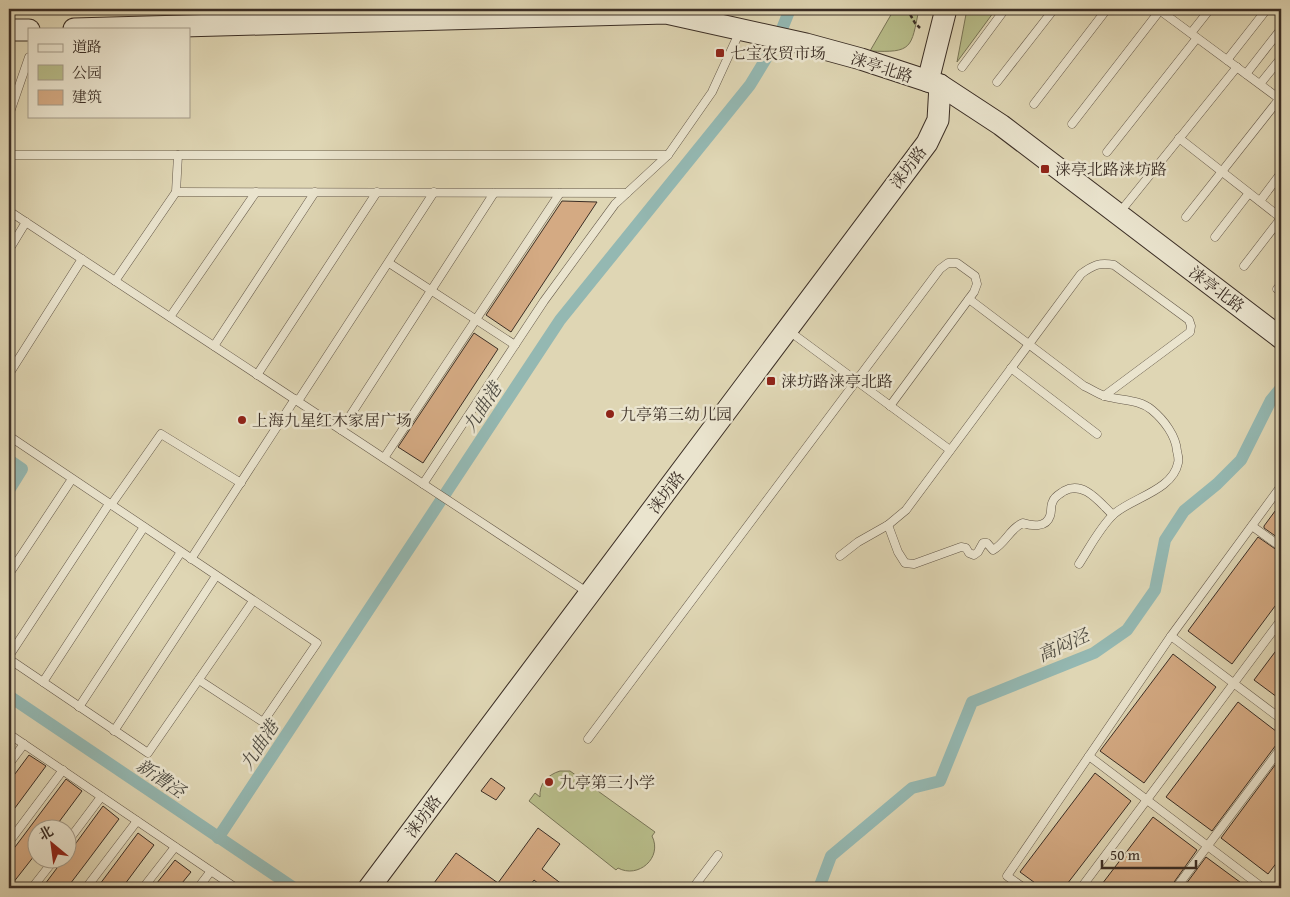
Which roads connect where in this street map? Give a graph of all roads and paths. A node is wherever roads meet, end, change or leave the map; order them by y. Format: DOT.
graph roads {
  1 [pos="907,9"];
  2 [pos="946,9"];
  3 [pos="1005,9"];
  4 [pos="1054,9"];
  5 [pos="1107,9"];
  6 [pos="1160,9"];
  7 [pos="1210,9"];
  8 [pos="1266,9"];
  9 [pos="473,13"];
  10 [pos="219,17"];
  11 [pos="86,28"];
  12 [pos="920,28"];
  13 [pos="1281,29"];
  14 [pos="9,30"];
  15 [pos="28,30"];
  16 [pos="749,31"];
  17 [pos="1194,35"];
  18 [pos="1281,58"];
  19 [pos="28,60"];
  20 [pos="1227,60"];
  21 [pos="962,67"];
  22 [pos="1237,67"];
  23 [pos="1246,74"];
  24 [pos="997,82"];
  25 [pos="934,83"];
  26 [pos="1260,84"];
  27 [pos="1281,99"];
  28 [pos="1034,104"];
  29 [pos="9,115"];
  30 [pos="1072,124"];
  31 [pos="1179,138"];
  32 [pos="1107,152"];
  33 [pos="9,155"];
  34 [pos="178,155"];
  35 [pos="668,155"];
  36 [pos="1222,172"];
  37 [pos="1281,173"];
  38 [pos="176,192"];
  39 [pos="256,192"];
  40 [pos="315,192"];
  41 [pos="377,192"];
  42 [pos="434,192"];
  43 [pos="494,193"];
  44 [pos="560,193"];
  45 [pos="627,193"];
  46 [pos="1249,193"];
  47 [pos="1260,201"];
  48 [pos="9,211"];
  49 [pos="1118,214"];
  50 [pos="1186,217"];
  51 [pos="1281,218"];
  52 [pos="26,222"];
  53 [pos="1215,236"];
  54 [pos="9,250"];
  55 [pos="82,259"];
  56 [pos="389,262"];
  57 [pos="1244,266"];
  58 [pos="115,281"];
  59 [pos="431,290"];
  60 [pos="969,299"];
  61 [pos="170,317"];
  62 [pos="476,319"];
  63 [pos="787,330"];
  64 [pos="1281,338"];
  65 [pos="1029,344"];
  66 [pos="515,345"];
  67 [pos="214,346"];
  68 [pos="1011,368"];
  69 [pos="9,374"];
  70 [pos="258,375"];
  71 [pos="856,380"];
  72 [pos="1104,396"];
  73 [pos="296,400"];
  74 [pos="890,406"];
  75 [pos="341,430"];
  76 [pos="1097,434"];
  77 [pos="9,436"];
  78 [pos="950,450"];
  79 [pos="384,458"];
  80 [pos="72,479"];
  81 [pos="240,483"];
  82 [pos="425,485"];
  83 [pos="1281,486"];
  84 [pos="110,504"];
  85 [pos="1113,515"];
  86 [pos="888,525"];
  87 [pos="1252,526"];
  88 [pos="144,527"];
  89 [pos="1281,548"];
  90 [pos="181,552"];
  91 [pos="840,556"];
  92 [pos="191,559"];
  93 [pos="1080,564"];
  94 [pos="9,574"];
  95 [pos="216,576"];
  96 [pos="589,594"];
  97 [pos="253,601"];
  98 [pos="1281,620"];
  99 [pos="1171,636"];
  100 [pos="9,658"];
  101 [pos="199,680"];
  102 [pos="43,682"];
  103 [pos="1234,683"];
  104 [pos="79,707"];
  105 [pos="1281,719"];
  106 [pos="114,731"];
  107 [pos="9,734"];
  108 [pos="588,739"];
  109 [pos="24,744"];
  110 [pos="1281,748"];
  111 [pos="1089,756"];
  112 [pos="9,764"];
  113 [pos="63,770"];
  114 [pos="101,796"];
  115 [pos="1147,800"];
  116 [pos="137,821"];
  117 [pos="78,827"];
  118 [pos="9,842"];
  119 [pos="1207,846"];
  120 [pos="174,847"];
  121 [pos="718,856"];
  122 [pos="46,870"];
  123 [pos="211,871"];
  124 [pos="1281,882"];
  125 [pos="32,888"];
  126 [pos="86,888"];
  127 [pos="143,888"];
  128 [pos="198,888"];
  129 [pos="236,888"];
  130 [pos="369,888"];
  131 [pos="693,888"];
  132 [pos="1024,888"];
  133 [pos="1081,888"];
  134 [pos="1176,888"];
  135 [pos="1262,888"];
  136 [pos="1277,888"];
  1 -- 12 [label="path"];
  2 -- 25 [label="street, 涞坊路"];
  3 -- 21 [label="lane"];
  4 -- 24 [label="lane"];
  5 -- 28 [label="lane"];
  6 -- 17 [label="lane"];
  6 -- 30 [label="lane"];
  7 -- 17 [label="lane"];
  8 -- 20 [label="lane"];
  9 -- 10 [label="street, 涞亭北路"];
  9 -- 16 [label="street, 涞亭北路"];
  10 -- 11 [label="street, 涞亭北路"];
  13 -- 23 [label="lane"];
  14 -- 15 [label="street"];
  16 -- 25 [label="street, 涞亭北路"];
  16 -- 35 [label="lane"];
  17 -- 20 [label="lane"];
  17 -- 32 [label="lane"];
  18 -- 26 [label="lane"];
  19 -- 29 [label="lane"];
  20 -- 22 [label="lane"];
  22 -- 23 [label="lane"];
  22 -- 31 [label="lane"];
  23 -- 26 [label="lane"];
  25 -- 49 [label="street, 涞亭北路"];
  25 -- 63 [label="street, 涞坊路"];
  26 -- 27 [label="lane"];
  27 -- 36 [label="lane"];
  31 -- 36 [label="lane"];
  31 -- 49 [label="lane"];
  33 -- 34 [label="lane"];
  34 -- 35 [label="lane"];
  34 -- 38 [label="lane"];
  35 -- 45 [label="lane"];
  36 -- 46 [label="lane"];
  36 -- 50 [label="lane"];
  37 -- 47 [label="lane"];
  38 -- 39 [label="lane"];
  38 -- 58 [label="lane"];
  39 -- 40 [label="lane"];
  39 -- 61 [label="lane"];
  40 -- 41 [label="lane"];
  40 -- 67 [label="lane"];
  41 -- 42 [label="lane"];
  41 -- 70 [label="lane"];
  42 -- 43 [label="lane"];
  42 -- 56 [label="lane"];
  43 -- 44 [label="lane"];
  43 -- 59 [label="lane"];
  44 -- 45 [label="lane"];
  44 -- 62 [label="lane"];
  45 -- 66 [label="lane"];
  46 -- 47 [label="lane"];
  46 -- 53 [label="lane"];
  47 -- 51 [label="lane"];
  48 -- 52 [label="lane"];
  49 -- 64 [label="street, 涞亭北路"];
  51 -- 57 [label="lane"];
  52 -- 54 [label="lane"];
  52 -- 55 [label="lane"];
  55 -- 58 [label="lane"];
  55 -- 69 [label="lane"];
  56 -- 59 [label="lane"];
  56 -- 73 [label="lane"];
  58 -- 61 [label="lane"];
  59 -- 62 [label="lane"];
  59 -- 75 [label="lane"];
  60 -- 65 [label="lane"];
  60 -- 71 [label="lane"];
  60 -- 74 [label="lane"];
  61 -- 67 [label="lane"];
  62 -- 66 [label="lane"];
  62 -- 79 [label="lane"];
  63 -- 71 [label="lane"];
  63 -- 96 [label="street, 涞坊路"];
  65 -- 68 [label="lane"];
  65 -- 72 [label="lane"];
  65 -- 72 [label="lane"];
  66 -- 82 [label="lane"];
  67 -- 70 [label="lane"];
  68 -- 76 [label="lane"];
  68 -- 78 [label="lane"];
  70 -- 73 [label="lane"];
  71 -- 74 [label="lane"];
  71 -- 108 [label="lane"];
  72 -- 85 [label="lane"];
  73 -- 75 [label="lane"];
  73 -- 81 [label="lane"];
  74 -- 78 [label="lane"];
  75 -- 79 [label="lane"];
  77 -- 80 [label="lane"];
  78 -- 86 [label="lane"];
  79 -- 82 [label="lane"];
  80 -- 84 [label="lane"];
  80 -- 94 [label="lane"];
  81 -- 84 [label="lane"];
  81 -- 92 [label="lane"];
  82 -- 96 [label="lane"];
  83 -- 87 [label="lane"];
  84 -- 88 [label="lane"];
  84 -- 100 [label="lane"];
  85 -- 86 [label="lane"];
  85 -- 93 [label="lane"];
  86 -- 91 [label="lane"];
  87 -- 89 [label="lane"];
  87 -- 99 [label="lane"];
  88 -- 90 [label="lane"];
  88 -- 102 [label="lane"];
  90 -- 92 [label="lane"];
  90 -- 104 [label="lane"];
  92 -- 95 [label="lane"];
  95 -- 97 [label="lane"];
  95 -- 106 [label="lane"];
  96 -- 130 [label="street, 涞坊路"];
  97 -- 101 [label="lane"];
  97 -- 101 [label="lane"];
  98 -- 103 [label="lane"];
  99 -- 103 [label="lane"];
  99 -- 111 [label="lane"];
  100 -- 102 [label="lane"];
  101 -- 106 [label="lane"];
  102 -- 104 [label="lane"];
  103 -- 105 [label="lane"];
  103 -- 115 [label="lane"];
  104 -- 106 [label="lane"];
  107 -- 109 [label="lane"];
  109 -- 112 [label="lane"];
  109 -- 113 [label="lane"];
  110 -- 119 [label="lane"];
  111 -- 115 [label="lane"];
  111 -- 132 [label="lane"];
  113 -- 114 [label="lane"];
  113 -- 118 [label="lane"];
  114 -- 116 [label="lane"];
  114 -- 117 [label="lane"];
  115 -- 119 [label="lane"];
  115 -- 133 [label="lane"];
  116 -- 120 [label="lane"];
  116 -- 126 [label="lane"];
  119 -- 134 [label="lane"];
  119 -- 135 [label="lane"];
  120 -- 123 [label="lane"];
  120 -- 127 [label="lane"];
  121 -- 131 [label="lane"];
  122 -- 125 [label="lane"];
  123 -- 128 [label="lane"];
  123 -- 129 [label="lane"];
  124 -- 136 [label="lane"];
}
